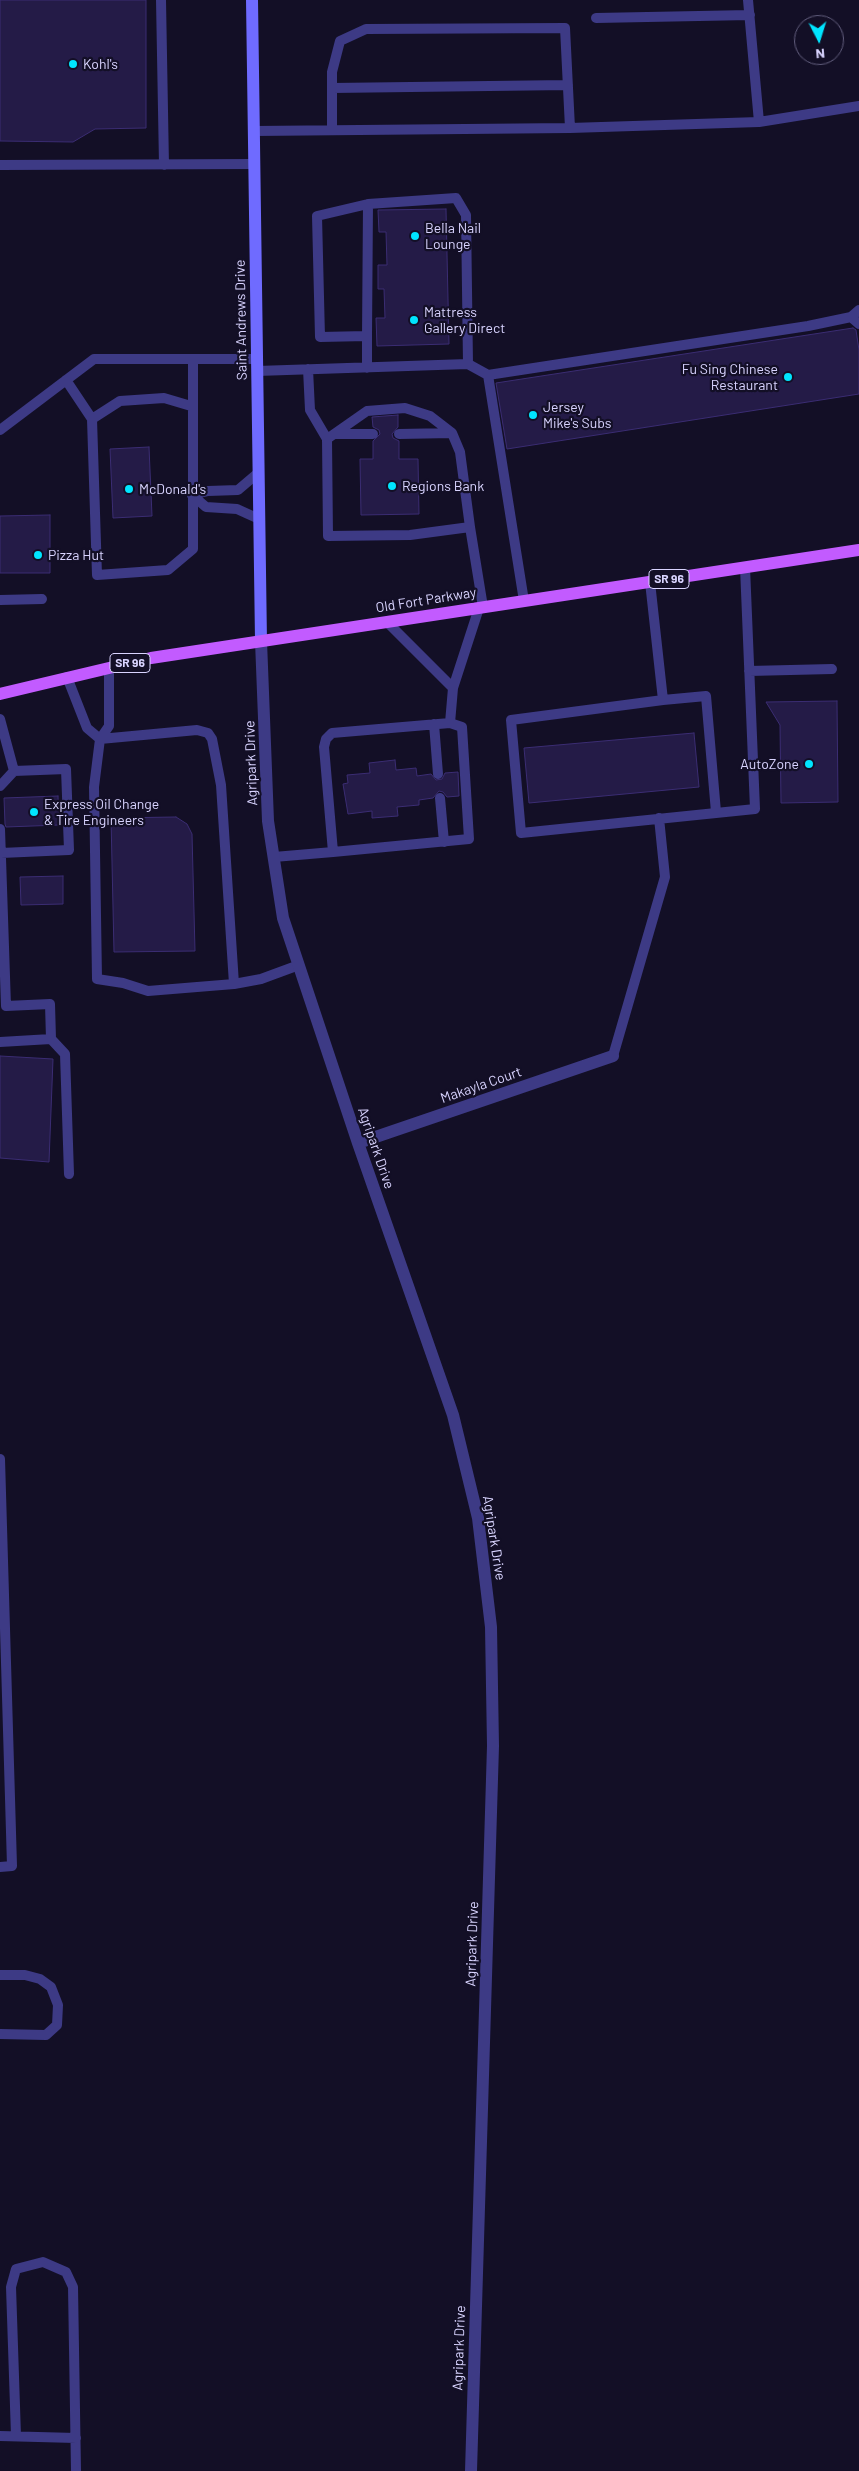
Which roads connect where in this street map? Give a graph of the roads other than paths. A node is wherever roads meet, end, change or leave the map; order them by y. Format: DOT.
graph roads {
  1 [pos="161,0"];
  2 [pos="252,0"];
  3 [pos="748,0"];
  4 [pos="750,15"];
  5 [pos="596,18"];
  6 [pos="568,85"];
  7 [pos="332,88"];
  8 [pos="859,106"];
  9 [pos="759,122"];
  10 [pos="570,128"];
  11 [pos="332,130"];
  12 [pos="254,131"];
  13 [pos="254,164"];
  14 [pos="0,165"];
  15 [pos="164,165"];
  16 [pos="368,204"];
  17 [pos="859,310"];
  18 [pos="855,321"];
  19 [pos="367,336"];
  20 [pos="193,359"];
  21 [pos="468,364"];
  22 [pos="257,365"];
  23 [pos="367,368"];
  24 [pos="308,369"];
  25 [pos="488,375"];
  26 [pos="66,380"];
  27 [pos="191,406"];
  28 [pos="92,419"];
  29 [pos="0,430"];
  30 [pos="452,433"];
  31 [pos="373,434"];
  32 [pos="398,434"];
  33 [pos="331,436"];
  34 [pos="258,473"];
  35 [pos="192,495"];
  36 [pos="259,518"];
  37 [pos="470,527"];
  38 [pos="859,550"];
  39 [pos="745,567"];
  40 [pos="650,582"];
  41 [pos="42,599"];
  42 [pos="0,600"];
  43 [pos="524,601"];
  44 [pos="481,607"];
  45 [pos="386,622"];
  46 [pos="261,641"];
  47 [pos="109,668"];
  48 [pos="832,669"];
  49 [pos="749,671"];
  50 [pos="67,677"];
  51 [pos="453,688"];
  52 [pos="0,694"];
  53 [pos="663,700"];
  54 [pos="0,719"];
  55 [pos="450,723"];
  56 [pos="434,724"];
  57 [pos="100,739"];
  58 [pos="14,771"];
  59 [pos="438,774"];
  60 [pos="0,786"];
  61 [pos="440,798"];
  62 [pos="716,812"];
  63 [pos="659,818"];
  64 [pos="0,829"];
  65 [pos="444,842"];
  66 [pos="333,852"];
  67 [pos="1,853"];
  68 [pos="274,857"];
  69 [pos="299,965"];
  70 [pos="234,984"];
  71 [pos="3,1006"];
  72 [pos="51,1039"];
  73 [pos="0,1042"];
  74 [pos="613,1056"];
  75 [pos="358,1143"];
  76 [pos="69,1174"];
  77 [pos="0,1459"];
  78 [pos="0,1866"];
  79 [pos="0,1975"];
  80 [pos="0,2034"];
  81 [pos="0,2436"];
  82 [pos="16,2436"];
  83 [pos="76,2438"];
  84 [pos="76,2471"];
  85 [pos="471,2471"];
  1 -- 15 [label="lane"];
  2 -- 12 [label="street, Saint Andrews Drive"];
  3 -- 4 [label="lane"];
  4 -- 5 [label="lane"];
  4 -- 9 [label="lane"];
  6 -- 7 [label="lane"];
  6 -- 7 [label="lane"];
  6 -- 10 [label="lane"];
  7 -- 11 [label="lane"];
  8 -- 9 [label="lane"];
  9 -- 10 [label="lane"];
  10 -- 11 [label="lane"];
  11 -- 12 [label="lane"];
  12 -- 13 [label="street, Saint Andrews Drive"];
  13 -- 15 [label="lane"];
  13 -- 22 [label="street, Saint Andrews Drive"];
  14 -- 15 [label="lane"];
  16 -- 19 [label="lane"];
  16 -- 19 [label="lane"];
  16 -- 21 [label="lane"];
  17 -- 18 [label="lane"];
  18 -- 25 [label="lane"];
  19 -- 23 [label="lane"];
  20 -- 22 [label="lane"];
  20 -- 26 [label="lane"];
  20 -- 27 [label="lane"];
  21 -- 23 [label="lane"];
  21 -- 25 [label="lane"];
  22 -- 24 [label="lane"];
  22 -- 34 [label="street, Saint Andrews Drive"];
  23 -- 24 [label="lane"];
  24 -- 33 [label="lane"];
  25 -- 43 [label="lane"];
  26 -- 28 [label="lane"];
  26 -- 29 [label="lane"];
  27 -- 28 [label="lane"];
  27 -- 35 [label="lane"];
  28 -- 35 [label="lane"];
  30 -- 32 [label="lane"];
  30 -- 33 [label="lane"];
  30 -- 37 [label="lane"];
  31 -- 33 [label="lane"];
  33 -- 37 [label="lane"];
  34 -- 35 [label="lane"];
  34 -- 36 [label="street, Saint Andrews Drive"];
  35 -- 36 [label="lane"];
  36 -- 46 [label="street, Saint Andrews Drive"];
  37 -- 44 [label="lane"];
  38 -- 39 [label="main road, Old Fort Parkway / SR 96"];
  39 -- 40 [label="main road, Old Fort Parkway / SR 96"];
  39 -- 49 [label="lane"];
  40 -- 43 [label="main road, Old Fort Parkway / SR 96"];
  40 -- 53 [label="lane"];
  41 -- 42 [label="lane"];
  43 -- 44 [label="main road, Old Fort Parkway / SR 96"];
  44 -- 45 [label="main road, Old Fort Parkway / SR 96"];
  44 -- 51 [label="lane"];
  45 -- 46 [label="main road, Old Fort Parkway / SR 96"];
  45 -- 51 [label="lane"];
  46 -- 47 [label="main road, Old Fort Parkway / SR 96"];
  46 -- 68 [label="street, Agripark Drive"];
  47 -- 50 [label="main road, Old Fort Parkway / SR 96"];
  47 -- 57 [label="lane"];
  48 -- 49 [label="lane"];
  49 -- 62 [label="lane"];
  50 -- 52 [label="main road, Old Fort Parkway / SR 96"];
  50 -- 57 [label="lane"];
  51 -- 55 [label="lane"];
  53 -- 62 [label="lane"];
  53 -- 63 [label="lane"];
  54 -- 58 [label="lane"];
  55 -- 56 [label="lane"];
  55 -- 65 [label="lane"];
  56 -- 59 [label="lane"];
  56 -- 66 [label="lane"];
  57 -- 70 [label="lane"];
  57 -- 70 [label="lane"];
  58 -- 60 [label="lane"];
  58 -- 67 [label="lane"];
  61 -- 65 [label="lane"];
  62 -- 63 [label="lane"];
  63 -- 74 [label="lane"];
  64 -- 67 [label="lane"];
  65 -- 66 [label="lane"];
  66 -- 68 [label="lane"];
  67 -- 71 [label="lane"];
  68 -- 69 [label="street, Agripark Drive"];
  69 -- 70 [label="lane"];
  69 -- 75 [label="street, Agripark Drive"];
  71 -- 72 [label="lane"];
  72 -- 73 [label="lane"];
  72 -- 76 [label="lane"];
  74 -- 75 [label="street, Makayla Court"];
  75 -- 85 [label="street, Agripark Drive"];
  77 -- 78 [label="lane"];
  79 -- 80 [label="lane"];
  81 -- 82 [label="lane"];
  82 -- 83 [label="lane"];
  82 -- 83 [label="lane"];
  83 -- 84 [label="lane"];
}
